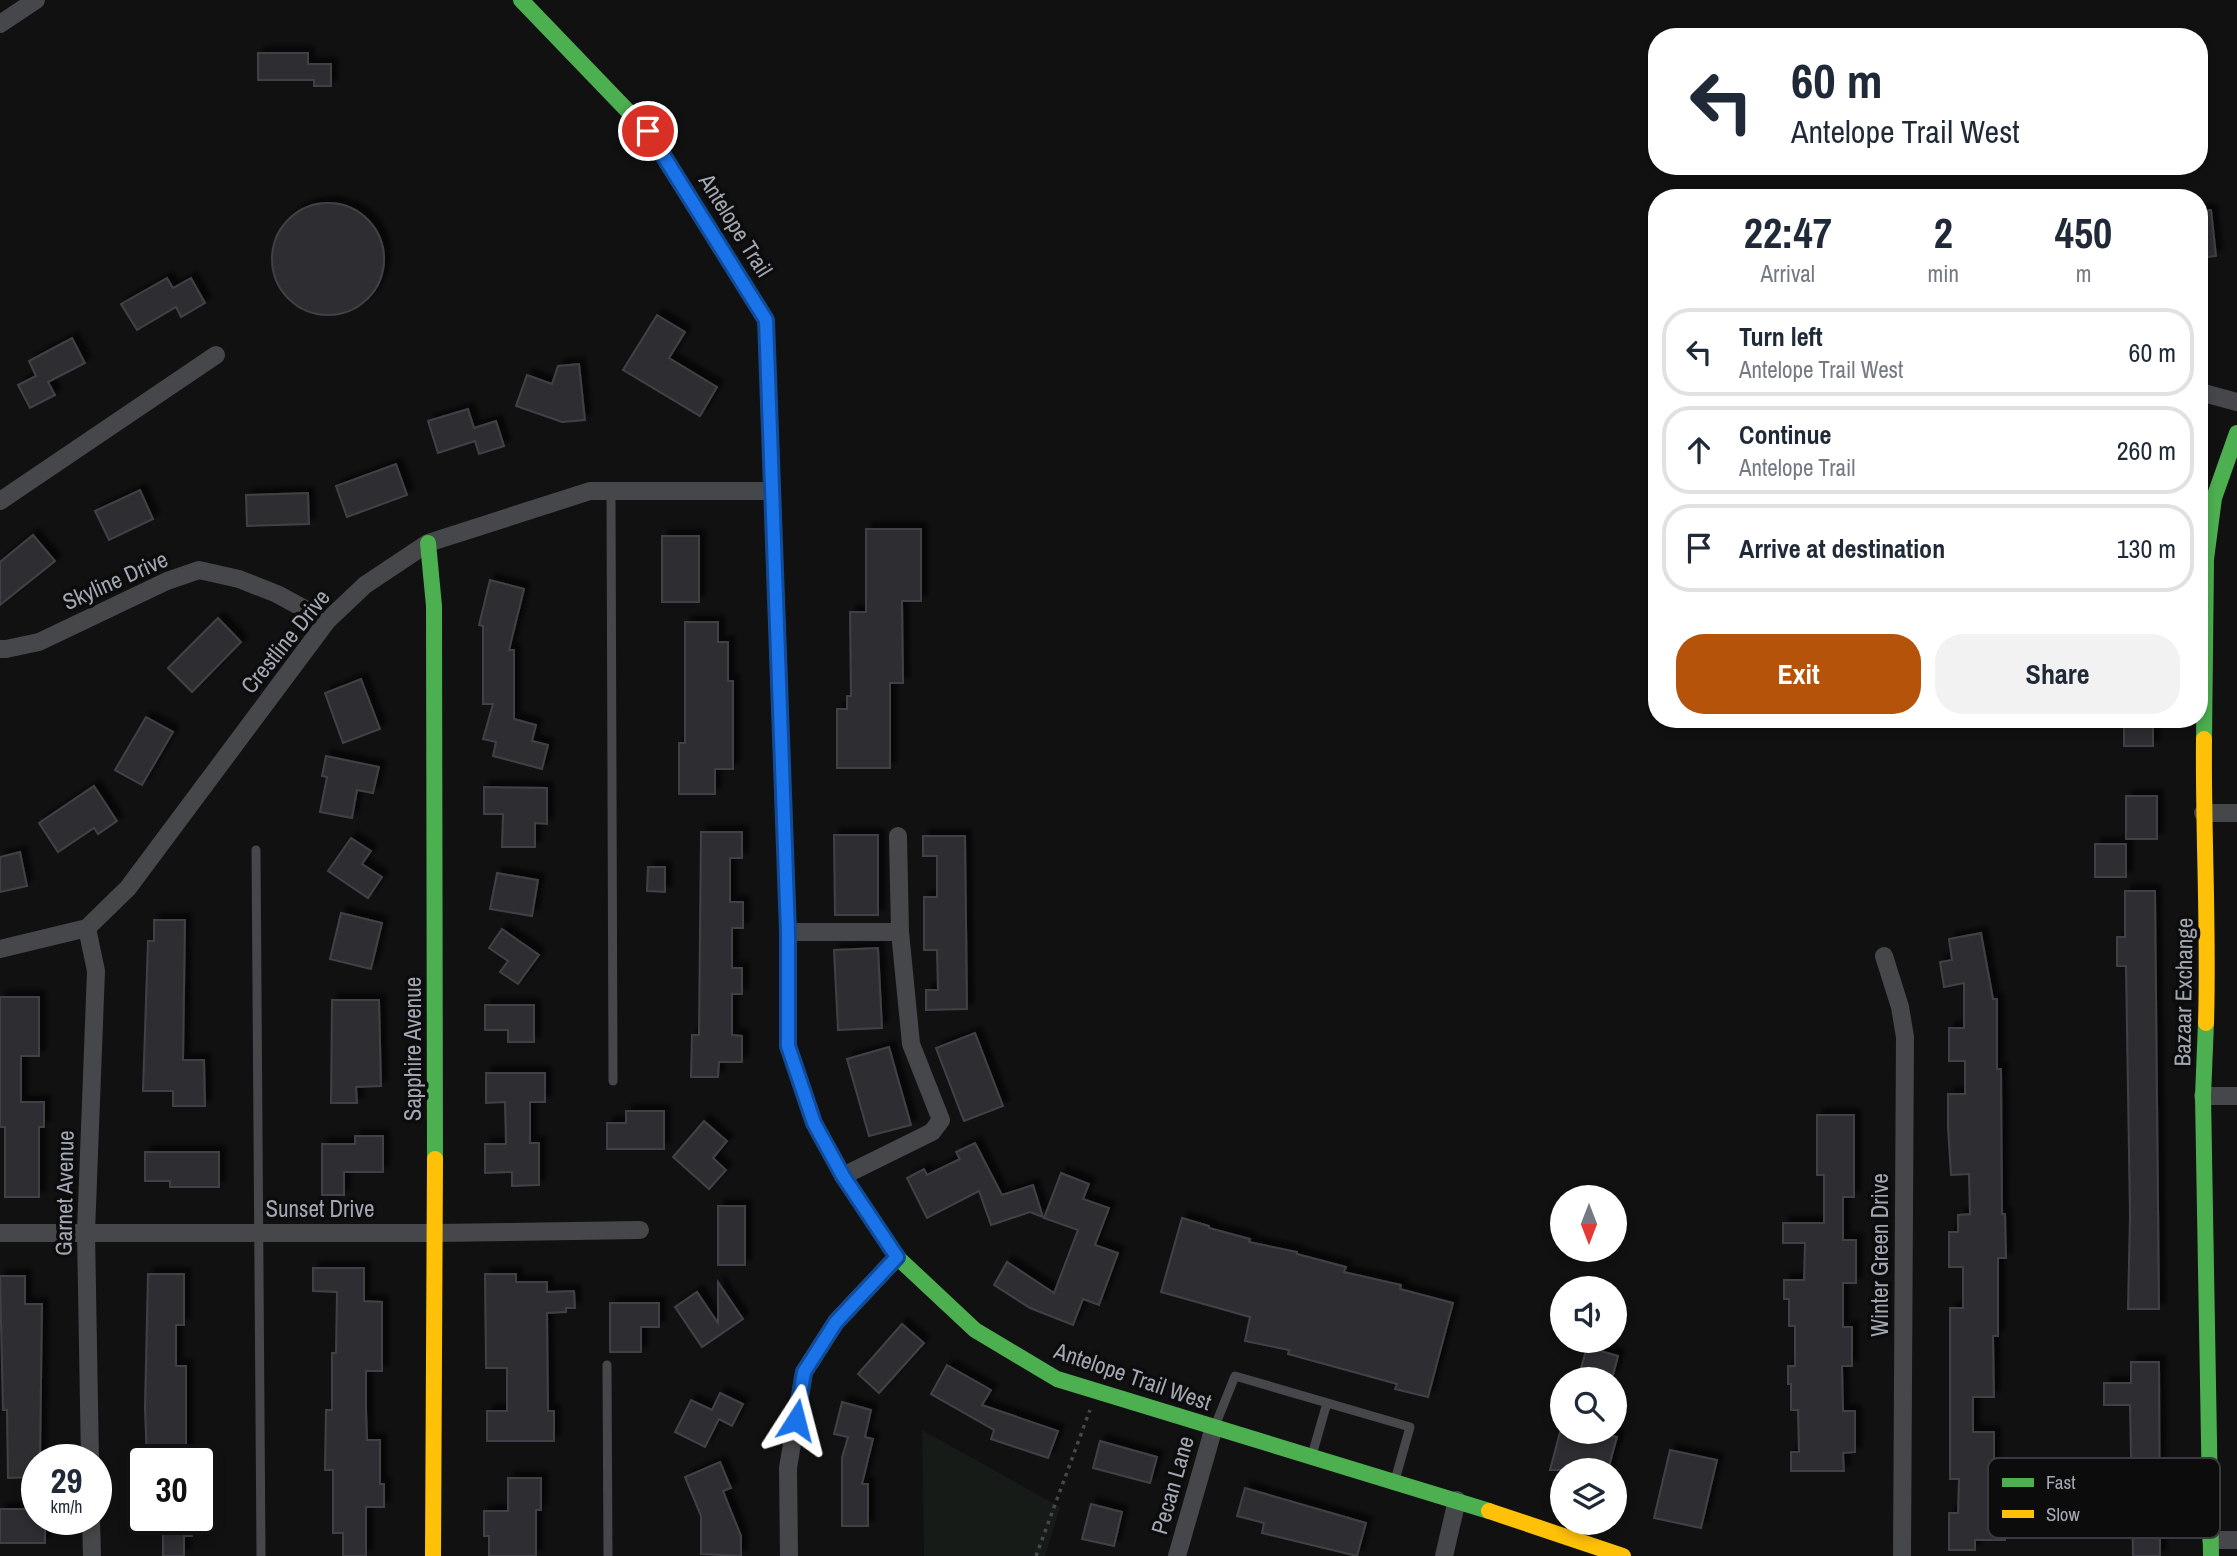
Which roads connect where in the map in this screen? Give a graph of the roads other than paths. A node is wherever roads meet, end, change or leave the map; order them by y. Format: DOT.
graph roads {
  1 [pos="36,0"];
  2 [pos="521,0"];
  3 [pos="0,24"];
  4 [pos="216,355"];
  5 [pos="2208,394"];
  6 [pos="2237,401"];
  7 [pos="2237,433"];
  8 [pos="611,491"];
  9 [pos="772,491"];
  10 [pos="0,501"];
  11 [pos="428,543"];
  12 [pos="2208,544"];
  13 [pos="327,621"];
  14 [pos="0,649"];
  15 [pos="2204,728"];
  16 [pos="2203,813"];
  17 [pos="2237,813"];
  18 [pos="898,836"];
  19 [pos="256,850"];
  20 [pos="87,928"];
  21 [pos="788,932"];
  22 [pos="900,932"];
  23 [pos="0,949"];
  24 [pos="1884,956"];
  25 [pos="613,1081"];
  26 [pos="2203,1096"];
  27 [pos="2237,1096"];
  28 [pos="843,1176"];
  29 [pos="640,1230"];
  30 [pos="86,1232"];
  31 [pos="260,1232"];
  32 [pos="0,1233"];
  33 [pos="435,1233"];
  34 [pos="897,1257"];
  35 [pos="607,1365"];
  36 [pos="1327,1403"];
  37 [pos="1214,1427"];
  38 [pos="90,1444"];
  39 [pos="1311,1456"];
  40 [pos="2209,1458"];
  41 [pos="1395,1481"];
  42 [pos="1457,1500"];
  43 [pos="91,1535"];
  44 [pos="2237,1540"];
  45 [pos="2211,1548"];
  46 [pos="92,1556"];
  47 [pos="261,1556"];
  48 [pos="433,1556"];
  49 [pos="608,1556"];
  50 [pos="789,1556"];
  51 [pos="1177,1556"];
  52 [pos="1444,1556"];
  53 [pos="1623,1556"];
  54 [pos="1902,1556"];
  1 -- 3 [label="street"];
  2 -- 9 [label="street, Antelope Trail"];
  4 -- 10 [label="street"];
  5 -- 6 [label="street"];
  7 -- 12 [label="street, Bazaar Exchange"];
  8 -- 9 [label="street, Crestline Drive"];
  8 -- 11 [label="street, Crestline Drive"];
  8 -- 25 [label="lane"];
  9 -- 21 [label="street, Antelope Trail West"];
  11 -- 13 [label="street, Crestline Drive"];
  11 -- 33 [label="street, Sapphire Avenue"];
  13 -- 14 [label="street, Skyline Drive"];
  13 -- 20 [label="street, Crestline Drive"];
  15 -- 16 [label="street, Bazaar Exchange"];
  16 -- 17 [label="street"];
  16 -- 26 [label="street, Bazaar Exchange"];
  18 -- 22 [label="street"];
  19 -- 31 [label="lane"];
  20 -- 23 [label="street"];
  20 -- 30 [label="street, Garnet Avenue"];
  21 -- 22 [label="street"];
  21 -- 28 [label="street, Antelope Trail West"];
  22 -- 28 [label="street"];
  24 -- 54 [label="street, Winter Green Drive"];
  26 -- 27 [label="street"];
  26 -- 40 [label="street, Bazaar Exchange"];
  28 -- 34 [label="street, Antelope Trail West"];
  29 -- 33 [label="street, Sunset Drive"];
  30 -- 31 [label="street, Sunset Drive"];
  30 -- 32 [label="street, Sunset Drive"];
  30 -- 38 [label="street, Garnet Avenue"];
  31 -- 33 [label="street, Sunset Drive"];
  31 -- 47 [label="lane"];
  33 -- 48 [label="street, Sapphire Avenue"];
  34 -- 37 [label="street, Antelope Trail West"];
  34 -- 50 [label="street"];
  35 -- 49 [label="lane"];
  36 -- 37 [label="lane"];
  36 -- 39 [label="lane"];
  36 -- 41 [label="lane"];
  37 -- 39 [label="street, Antelope Trail West"];
  37 -- 51 [label="street, Pecan Lane"];
  39 -- 41 [label="street, Antelope Trail West"];
  41 -- 42 [label="street, Antelope Trail West"];
  42 -- 52 [label="street"];
  42 -- 53 [label="street, Antelope Trail West"];
  43 -- 46 [label="street"];
  44 -- 45 [label="street"];
}
